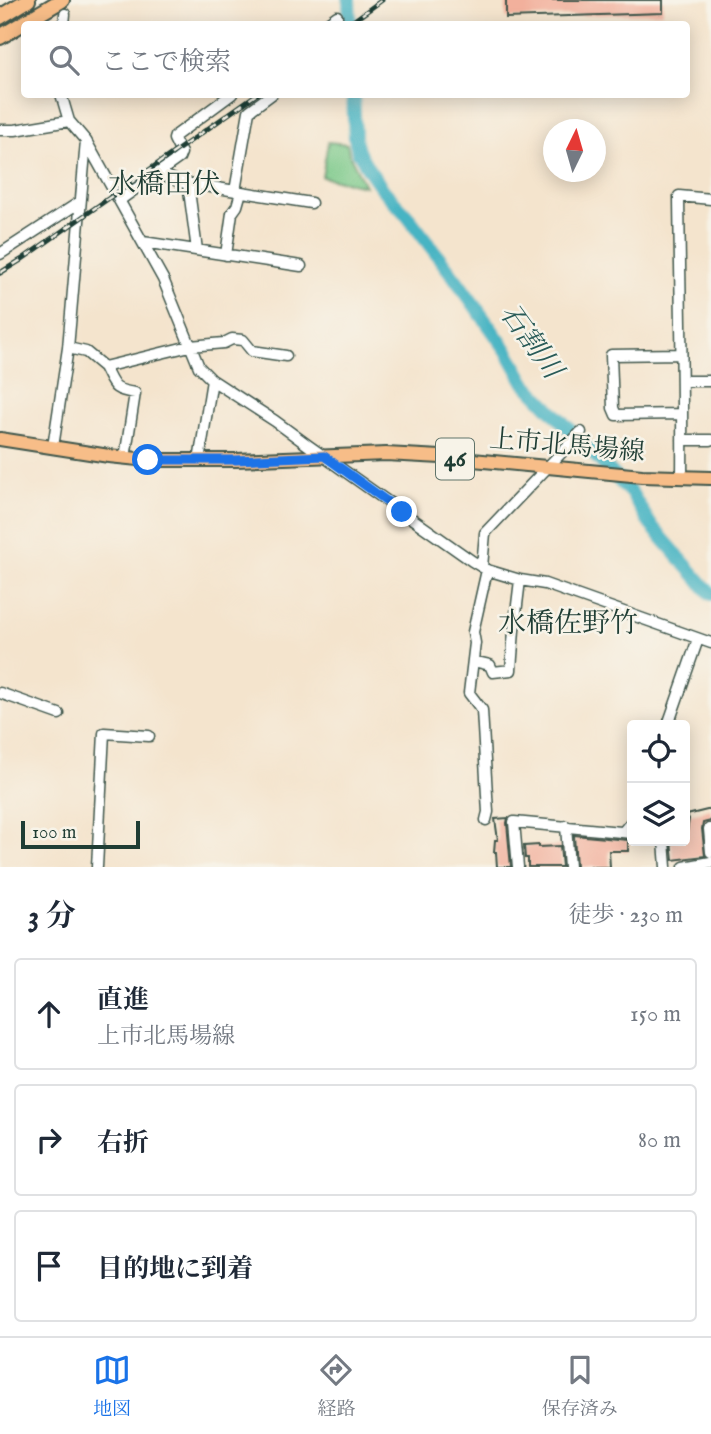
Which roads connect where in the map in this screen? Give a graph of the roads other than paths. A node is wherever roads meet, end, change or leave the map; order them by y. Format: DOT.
graph roads {
  1 [pos="28,0"];
  2 [pos="64,13"];
  3 [pos="0,17"];
  4 [pos="43,21"];
  5 [pos="21,29"];
  6 [pos="0,37"];
  7 [pos="62,98"];
  8 [pos="227,98"];
  9 [pos="266,98"];
  10 [pos="69,121"];
  11 [pos="0,130"];
  12 [pos="86,141"];
  13 [pos="158,173"];
  14 [pos="188,183"];
  15 [pos="238,191"];
  16 [pos="711,199"];
  17 [pos="120,200"];
  18 [pos="80,202"];
  19 [pos="311,203"];
  20 [pos="143,242"];
  21 [pos="197,250"];
  22 [pos="0,254"];
  23 [pos="226,255"];
  24 [pos="301,266"];
  25 [pos="190,346"];
  26 [pos="68,348"];
  27 [pos="680,354"];
  28 [pos="286,356"];
  29 [pos="104,367"];
  30 [pos="212,380"];
  31 [pos="711,380"];
  32 [pos="683,381"];
  33 [pos="682,414"];
  34 [pos="581,432"];
  35 [pos="0,439"];
  36 [pos="682,440"];
  37 [pos="711,440"];
  38 [pos="54,447"];
  39 [pos="324,456"];
  40 [pos="125,458"];
  41 [pos="199,461"];
  42 [pos="547,467"];
  43 [pos="682,478"];
  44 [pos="711,478"];
  45 [pos="485,568"];
  46 [pos="520,580"];
  47 [pos="698,639"];
  48 [pos="711,643"];
  49 [pos="473,662"];
  50 [pos="0,693"];
  51 [pos="59,714"];
  52 [pos="670,720"];
  53 [pos="149,736"];
  54 [pos="486,820"];
  55 [pos="566,826"];
  56 [pos="711,829"];
  57 [pos="627,833"];
  58 [pos="664,846"];
  59 [pos="711,852"];
  60 [pos="711,862"];
  61 [pos="97,867"];
  62 [pos="518,867"];
  63 [pos="569,867"];
  64 [pos="666,867"];
  65 [pos="684,867"];
  1 -- 3 [label="highway"];
  2 -- 4 [label="highway"];
  5 -- 6 [label="highway"];
  7 -- 10 [label="street"];
  8 -- 13 [label="street"];
  9 -- 15 [label="street"];
  10 -- 11 [label="street"];
  10 -- 12 [label="street"];
  12 -- 17 [label="street"];
  12 -- 18 [label="street"];
  13 -- 14 [label="street"];
  13 -- 17 [label="street"];
  14 -- 15 [label="street"];
  14 -- 21 [label="street"];
  15 -- 19 [label="street"];
  15 -- 23 [label="street"];
  16 -- 27 [label="street"];
  17 -- 20 [label="street"];
  18 -- 22 [label="street"];
  18 -- 26 [label="street"];
  20 -- 21 [label="street"];
  20 -- 25 [label="street"];
  21 -- 23 [label="street"];
  23 -- 24 [label="street"];
  25 -- 28 [label="street"];
  25 -- 29 [label="street"];
  25 -- 30 [label="street"];
  26 -- 29 [label="street"];
  26 -- 38 [label="street"];
  27 -- 32 [label="street"];
  27 -- 33 [label="street"];
  29 -- 40 [label="street"];
  30 -- 39 [label="street"];
  30 -- 41 [label="street"];
  31 -- 32 [label="street"];
  32 -- 33 [label="street"];
  33 -- 36 [label="street"];
  34 -- 42 [label="street"];
  35 -- 38 [label="main road, 上市北馬場線 / 46"];
  36 -- 37 [label="street"];
  36 -- 43 [label="street"];
  38 -- 40 [label="main road, 上市北馬場線 / 46"];
  39 -- 41 [label="main road, 上市北馬場線 / 46"];
  39 -- 42 [label="main road, 上市北馬場線 / 46"];
  39 -- 45 [label="street"];
  40 -- 41 [label="main road, 上市北馬場線 / 46"];
  42 -- 43 [label="main road, 上市北馬場線 / 46"];
  42 -- 45 [label="street"];
  43 -- 44 [label="main road, 上市北馬場線 / 46"];
  45 -- 46 [label="street"];
  45 -- 49 [label="street"];
  46 -- 47 [label="street"];
  46 -- 49 [label="street"];
  47 -- 48 [label="street"];
  47 -- 52 [label="street"];
  49 -- 54 [label="street"];
  50 -- 51 [label="street"];
  53 -- 61 [label="street"];
  55 -- 57 [label="street"];
  55 -- 62 [label="street"];
  55 -- 63 [label="street"];
  56 -- 59 [label="street"];
  58 -- 64 [label="street"];
  60 -- 65 [label="street"];
}
